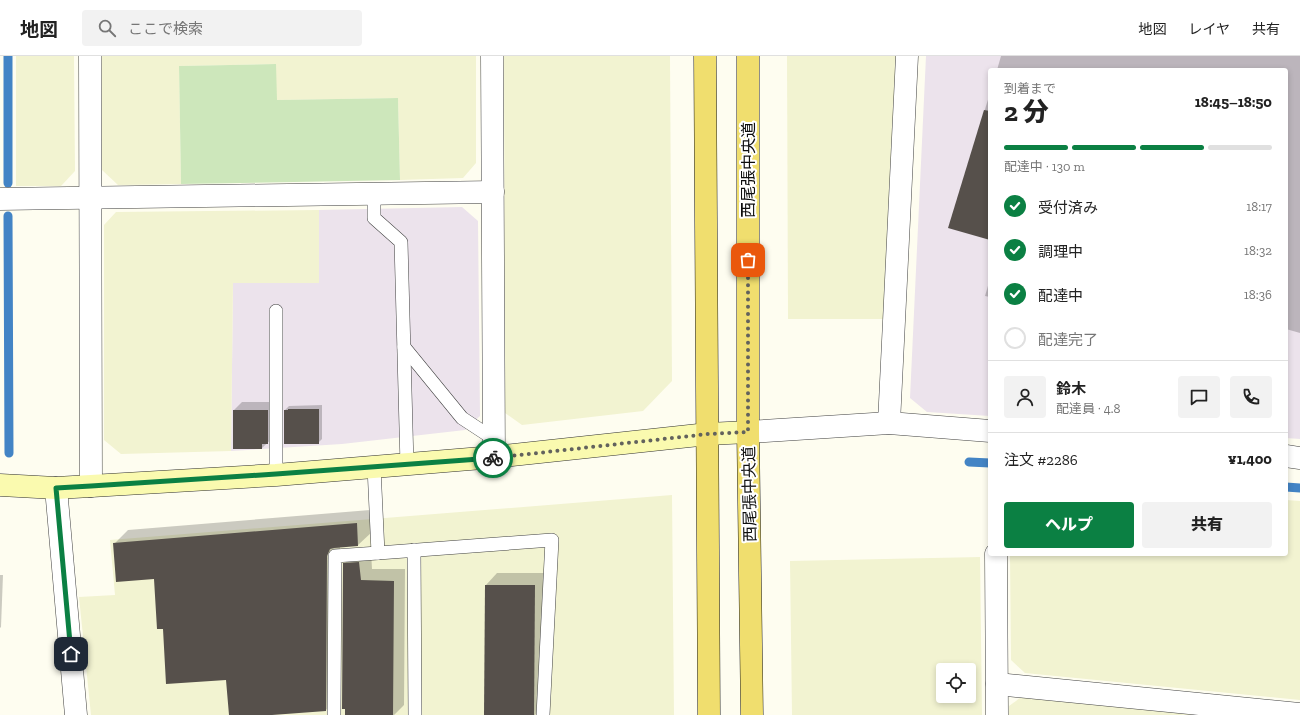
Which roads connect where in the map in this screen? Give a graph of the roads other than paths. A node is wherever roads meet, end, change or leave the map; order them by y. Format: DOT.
graph roads {
  1 [pos="90,56"];
  2 [pos="492,56"];
  3 [pos="705,56"];
  4 [pos="748,56"];
  5 [pos="907,56"];
  6 [pos="493,192"];
  7 [pos="374,194"];
  8 [pos="90,198"];
  9 [pos="0,199"];
  10 [pos="276,311"];
  11 [pos="404,347"];
  12 [pos="889,422"];
  13 [pos="988,431"];
  14 [pos="748,432"];
  15 [pos="708,434"];
  16 [pos="494,448"];
  17 [pos="1288,456"];
  18 [pos="1300,458"];
  19 [pos="407,465"];
  20 [pos="374,467"];
  21 [pos="276,474"];
  22 [pos="0,485"];
  23 [pos="91,486"];
  24 [pos="56,488"];
  25 [pos="414,550"];
  26 [pos="378,552"];
  27 [pos="996,556"];
  28 [pos="996,684"];
  29 [pos="1300,714"];
  30 [pos="76,715"];
  31 [pos="334,715"];
  32 [pos="415,715"];
  33 [pos="543,715"];
  34 [pos="709,715"];
  35 [pos="752,715"];
  36 [pos="997,715"];
  1 -- 8 [label="street"];
  2 -- 6 [label="street"];
  3 -- 15 [label="main road"];
  4 -- 14 [label="main road, 西尾張中央道"];
  5 -- 12 [label="street"];
  6 -- 7 [label="street"];
  6 -- 16 [label="street"];
  7 -- 8 [label="street"];
  7 -- 11 [label="lane"];
  8 -- 9 [label="street"];
  8 -- 23 [label="street"];
  10 -- 21 [label="lane"];
  11 -- 16 [label="lane"];
  11 -- 19 [label="lane"];
  12 -- 13 [label="street"];
  12 -- 14 [label="street"];
  14 -- 15 [label="street"];
  14 -- 35 [label="main road, 西尾張中央道"];
  15 -- 16 [label="street"];
  15 -- 34 [label="main road"];
  16 -- 19 [label="street"];
  17 -- 18 [label="street"];
  19 -- 20 [label="street"];
  20 -- 21 [label="street"];
  20 -- 26 [label="lane"];
  21 -- 23 [label="street"];
  22 -- 24 [label="street"];
  23 -- 24 [label="street"];
  24 -- 30 [label="street"];
  25 -- 26 [label="lane"];
  25 -- 32 [label="lane"];
  25 -- 33 [label="lane"];
  26 -- 31 [label="lane"];
  27 -- 28 [label="street"];
  28 -- 29 [label="street"];
  28 -- 36 [label="street"];
}
